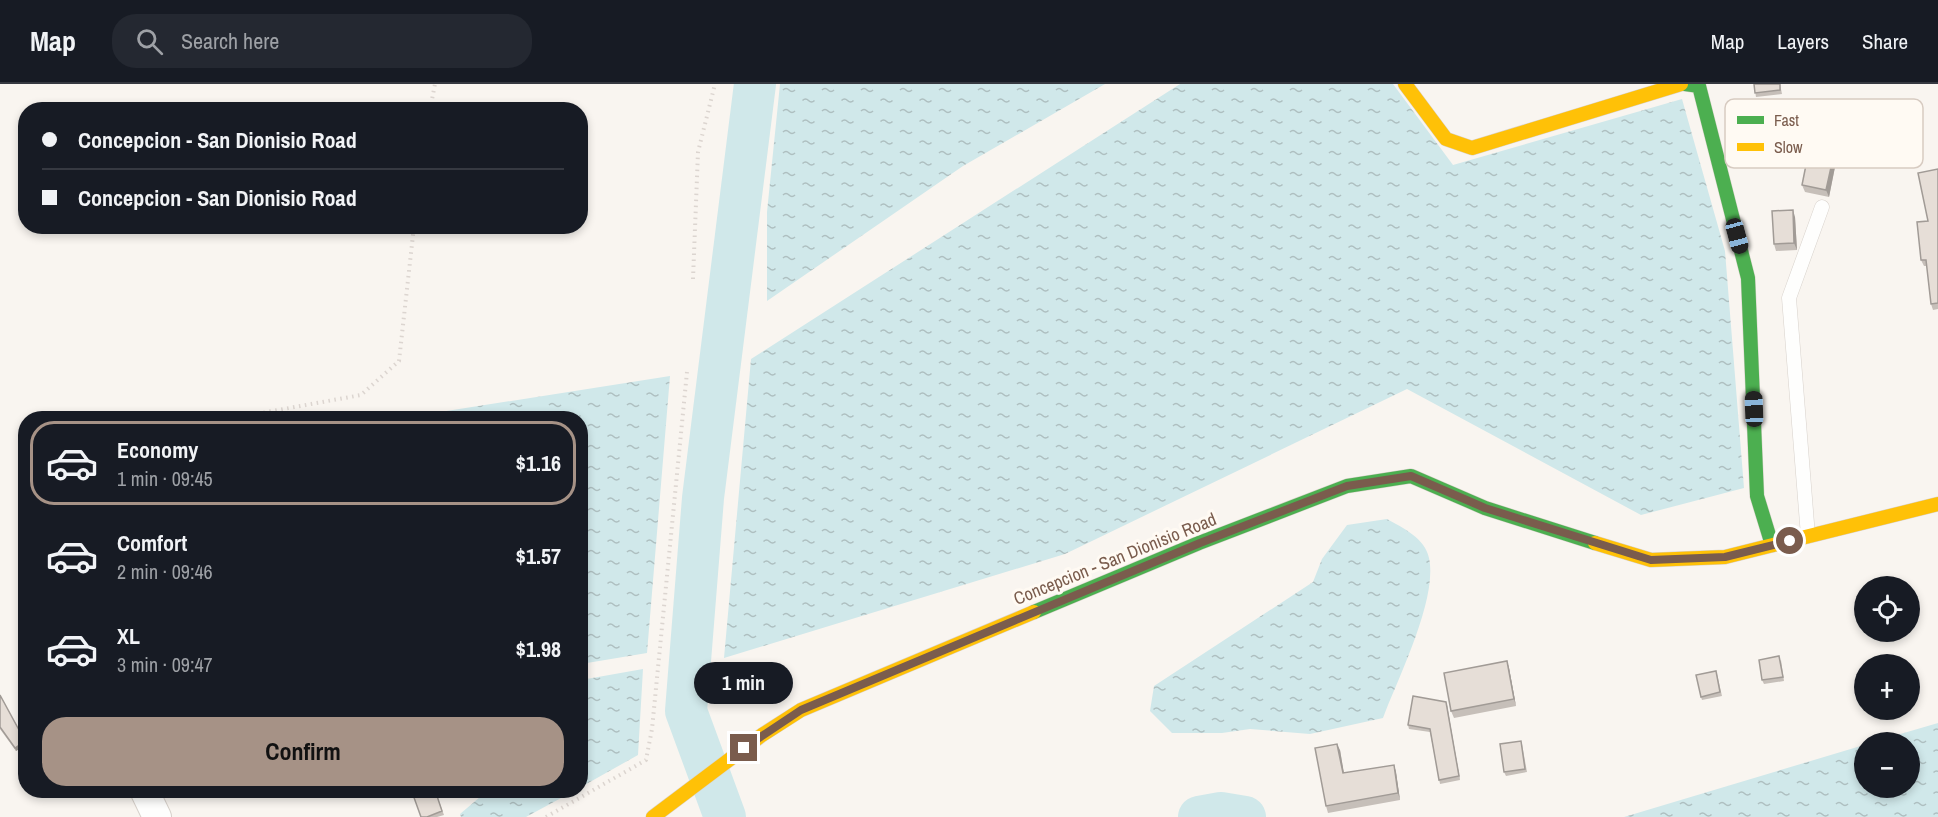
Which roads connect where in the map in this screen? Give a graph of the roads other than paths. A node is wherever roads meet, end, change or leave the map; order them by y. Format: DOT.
graph roads {
  1 [pos="1405,84"];
  2 [pos="1683,84"];
  3 [pos="1822,207"];
  4 [pos="1938,504"];
  5 [pos="1808,536"];
  6 [pos="1772,545"];
  7 [pos="148,798"];
  8 [pos="157,817"];
  9 [pos="653,817"];
  1 -- 2 [label="main road"];
  2 -- 6 [label="main road"];
  3 -- 5 [label="lane"];
  4 -- 5 [label="main road, Concepcion - San Dionisio Road"];
  5 -- 6 [label="main road, Concepcion - San Dionisio Road"];
  6 -- 9 [label="main road, Concepcion - San Dionisio Road"];
  7 -- 8 [label="street"];
}
